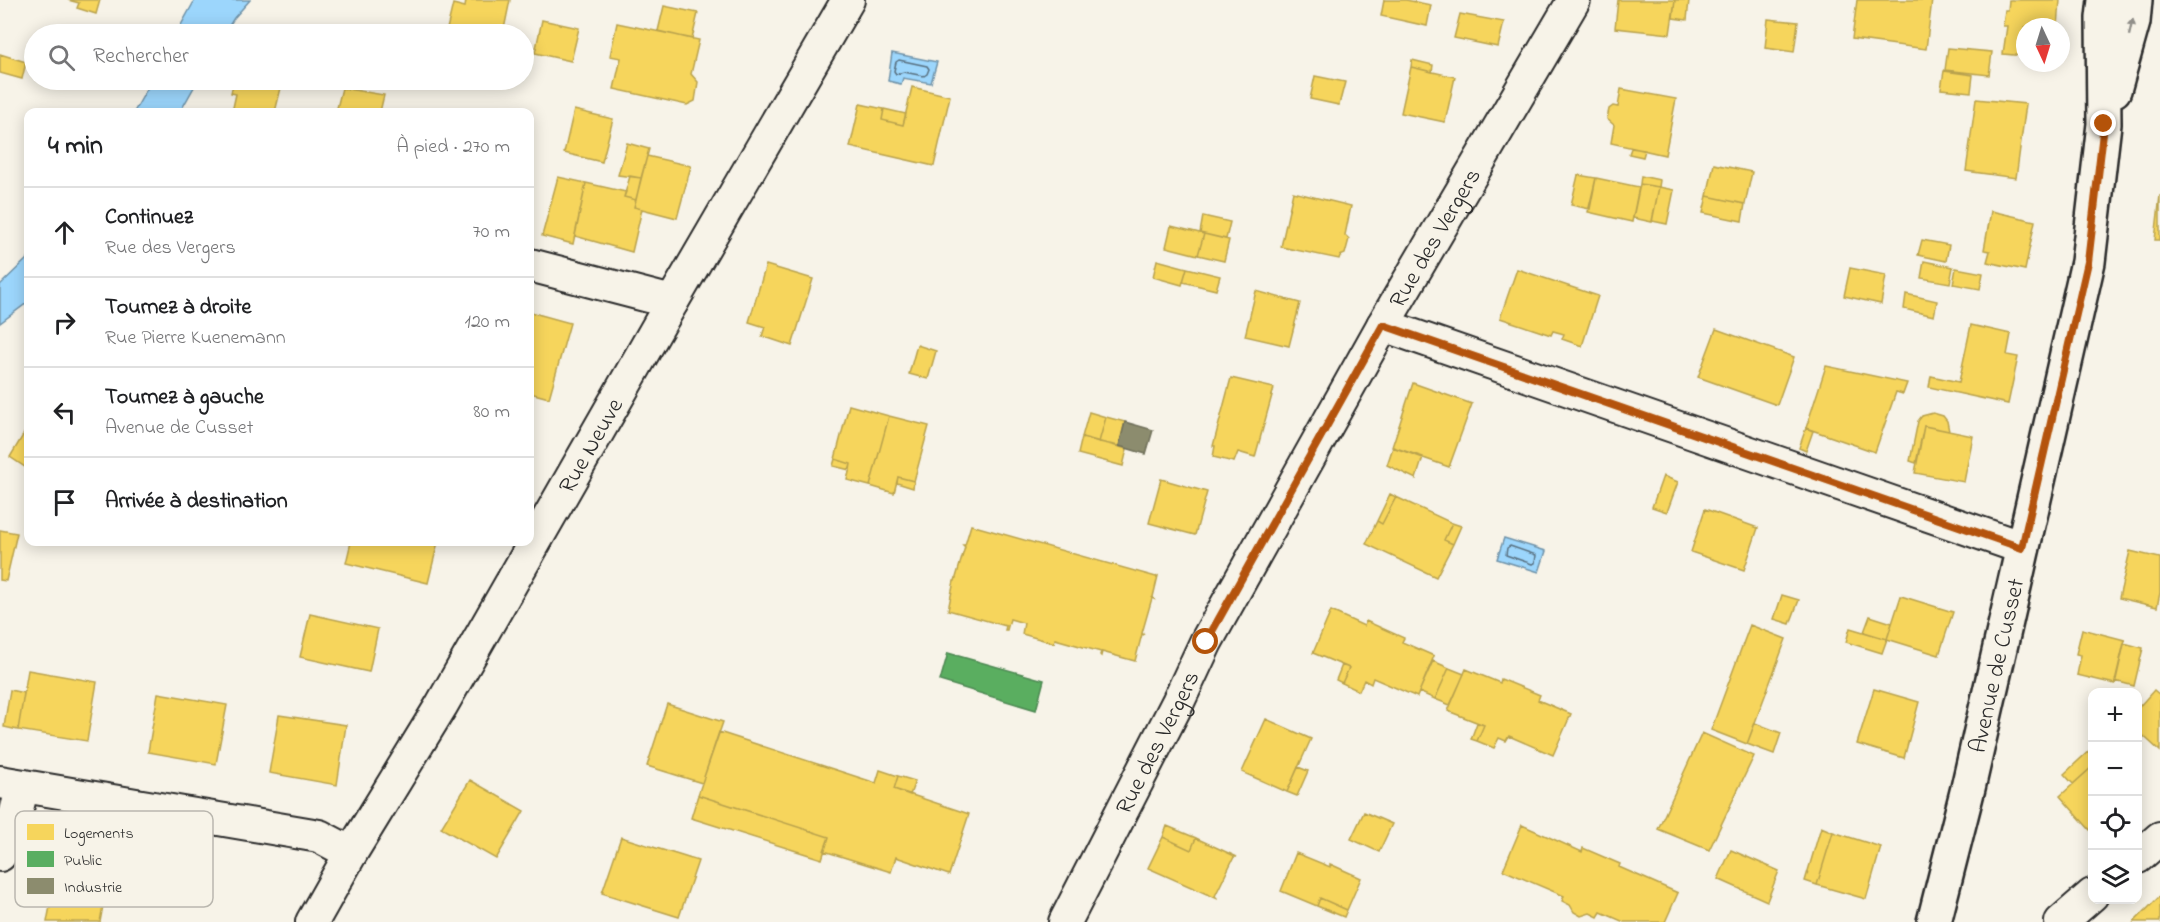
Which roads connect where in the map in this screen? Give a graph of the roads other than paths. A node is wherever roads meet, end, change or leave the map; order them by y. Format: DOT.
graph roads {
  1 [pos="848,0"];
  2 [pos="1574,0"];
  3 [pos="2105,0"];
  4 [pos="2135,0"];
  5 [pos="2104,124"];
  6 [pos="534,266"];
  7 [pos="672,302"];
  8 [pos="1383,325"];
  9 [pos="534,543"];
  10 [pos="532,546"];
  11 [pos="2022,548"];
  12 [pos="12,784"];
  13 [pos="171,811"];
  14 [pos="213,818"];
  15 [pos="2160,838"];
  16 [pos="351,852"];
  17 [pos="2142,854"];
  18 [pos="0,855"];
  19 [pos="2088,898"];
  20 [pos="312,922"];
  21 [pos="1065,922"];
  22 [pos="1934,922"];
  23 [pos="2061,922"];
  1 -- 7 [label="street, Rue Neuve"];
  2 -- 8 [label="street, Rue des Vergers"];
  3 -- 5 [label="main road, Avenue de Cusset"];
  5 -- 4 [label="main road, Avenue de Cusset, one-way"];
  5 -- 11 [label="main road, Avenue de Cusset"];
  6 -- 7 [label="street"];
  7 -- 9 [label="street, Rue Neuve"];
  8 -- 11 [label="street"];
  8 -- 21 [label="street, Rue des Vergers"];
  10 -- 16 [label="street, Rue Neuve"];
  11 -- 22 [label="main road, Avenue de Cusset"];
  12 -- 13 [label="street"];
  12 -- 18 [label="street"];
  14 -- 16 [label="street"];
  15 -- 17 [label="street"];
  16 -- 20 [label="street, Rue Neuve"];
  19 -- 23 [label="street"];
}
